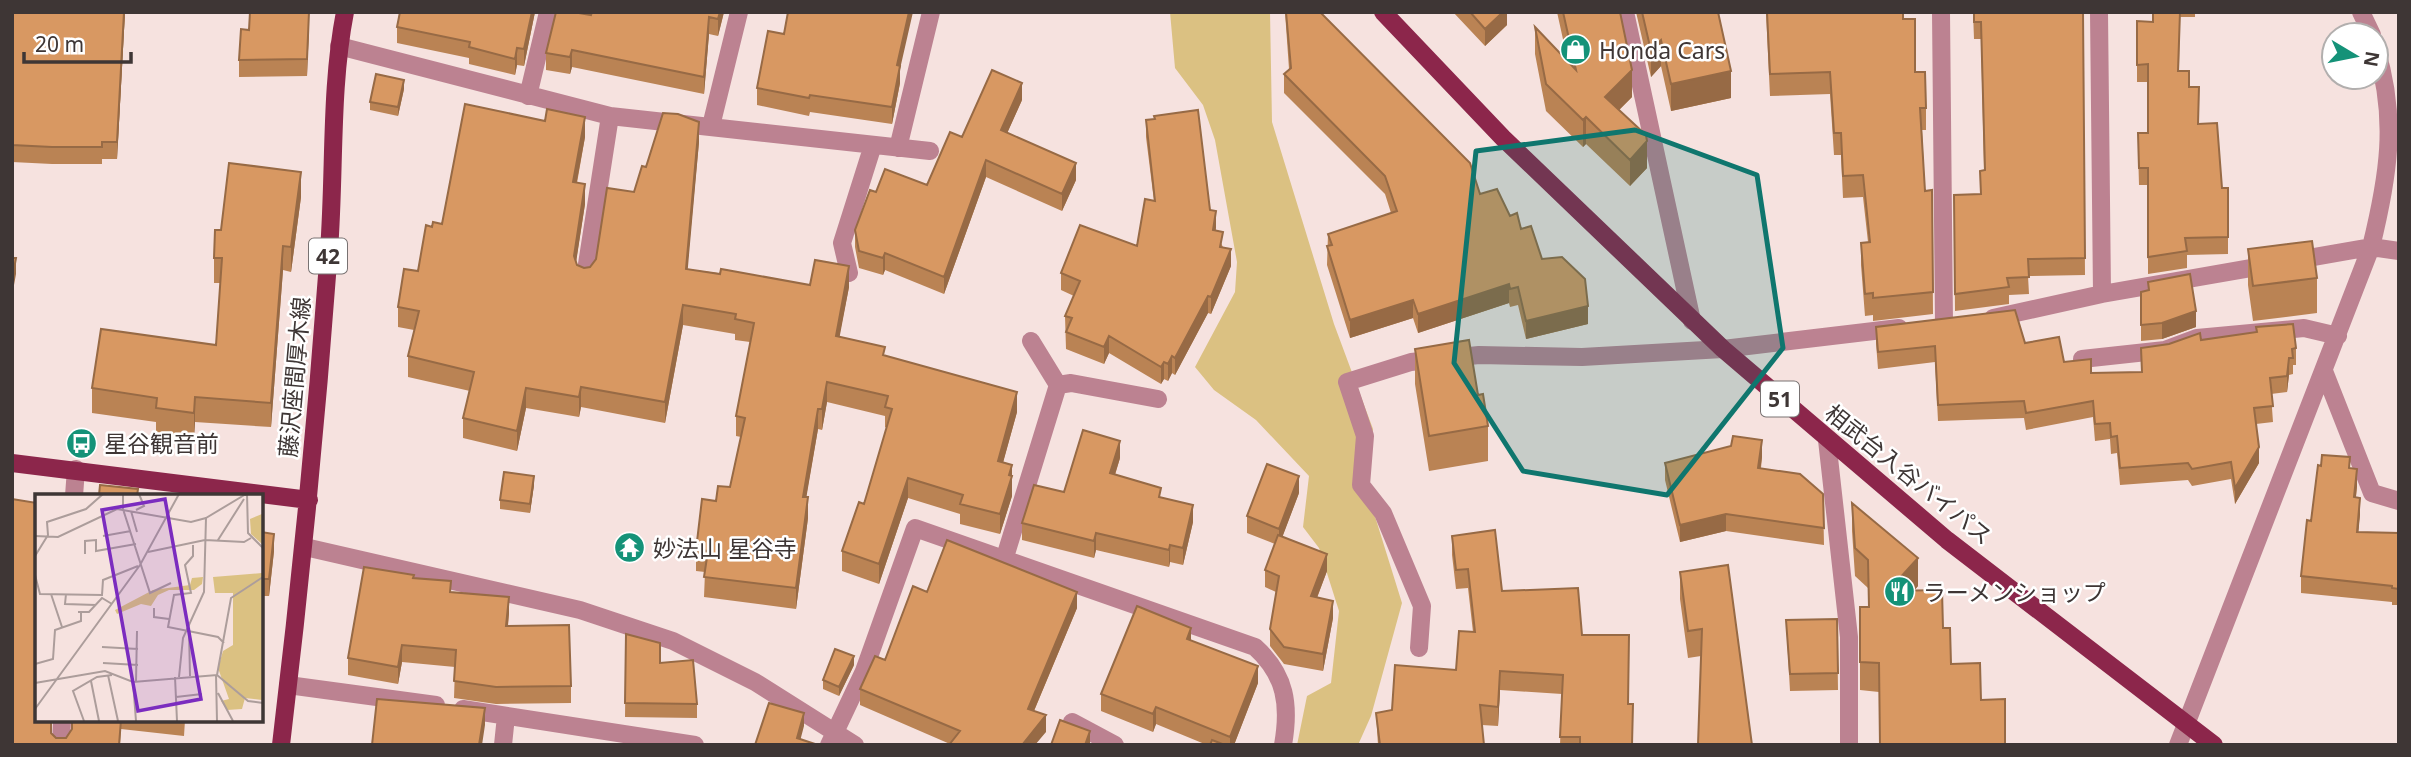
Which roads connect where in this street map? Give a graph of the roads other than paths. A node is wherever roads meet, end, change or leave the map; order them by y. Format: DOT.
graph roads {
  1 [pos="345,12"];
  2 [pos="548,12"];
  3 [pos="739,12"];
  4 [pos="931,12"];
  5 [pos="1382,12"];
  6 [pos="1625,12"];
  7 [pos="1941,12"];
  8 [pos="2099,12"];
  9 [pos="339,46"];
  10 [pos="2386,91"];
  11 [pos="528,96"];
  12 [pos="610,116"];
  13 [pos="711,126"];
  14 [pos="873,145"];
  15 [pos="898,148"];
  16 [pos="930,151"];
  17 [pos="2371,247"];
  18 [pos="2399,251"];
  19 [pos="849,273"];
  20 [pos="585,277"];
  21 [pos="2102,295"];
  22 [pos="1692,321"];
  23 [pos="1944,323"];
  24 [pos="2338,335"];
  25 [pos="1031,341"];
  26 [pos="1723,349"];
  27 [pos="2082,359"];
  28 [pos="2324,371"];
  29 [pos="1058,385"];
  30 [pos="1158,399"];
  31 [pos="1827,440"];
  32 [pos="12,463"];
  33 [pos="76,469"];
  34 [pos="74,494"];
  35 [pos="309,500"];
  36 [pos="2399,501"];
  37 [pos="305,547"];
  38 [pos="1005,557"];
  39 [pos="1419,648"];
  40 [pos="288,685"];
  41 [pos="506,716"];
  42 [pos="2186,721"];
  43 [pos="62,722"];
  44 [pos="1072,722"];
  45 [pos="832,737"];
  46 [pos="61,745"];
  47 [pos="281,745"];
  48 [pos="503,745"];
  49 [pos="695,745"];
  50 [pos="855,745"];
  51 [pos="1115,745"];
  52 [pos="1283,745"];
  53 [pos="1849,745"];
  54 [pos="2178,745"];
  55 [pos="2214,745"];
  1 -- 9 [label="main road, 藤沢座間厚木線 / 42"];
  2 -- 11 [label="street"];
  3 -- 13 [label="street"];
  4 -- 15 [label="street"];
  5 -- 22 [label="main road, 相武台入谷バイパス / 51"];
  6 -- 22 [label="street"];
  7 -- 23 [label="street"];
  8 -- 21 [label="street"];
  9 -- 11 [label="street"];
  9 -- 35 [label="main road, 藤沢座間厚木線 / 42"];
  10 -- 17 [label="street"];
  11 -- 12 [label="street"];
  12 -- 13 [label="street"];
  12 -- 20 [label="street"];
  13 -- 14 [label="street"];
  14 -- 15 [label="street"];
  14 -- 19 [label="street"];
  15 -- 16 [label="street"];
  17 -- 18 [label="street"];
  17 -- 21 [label="street"];
  17 -- 24 [label="street"];
  21 -- 23 [label="street"];
  22 -- 26 [label="main road, 相武台入谷バイパス / 51"];
  23 -- 26 [label="street"];
  24 -- 27 [label="street"];
  24 -- 28 [label="street"];
  25 -- 29 [label="street"];
  26 -- 31 [label="main road, 相武台入谷バイパス / 51"];
  26 -- 39 [label="street"];
  28 -- 36 [label="street"];
  28 -- 42 [label="street"];
  29 -- 30 [label="street"];
  29 -- 38 [label="street"];
  31 -- 42 [label="main road, 相武台入谷バイパス / 51"];
  31 -- 53 [label="street"];
  32 -- 33 [label="main road"];
  33 -- 34 [label="street"];
  33 -- 35 [label="main road"];
  35 -- 37 [label="main road, 藤沢座間厚木線 / 42"];
  37 -- 40 [label="main road, 藤沢座間厚木線 / 42"];
  37 -- 45 [label="street"];
  38 -- 45 [label="street"];
  38 -- 52 [label="street"];
  40 -- 41 [label="street"];
  40 -- 47 [label="main road, 藤沢座間厚木線 / 42"];
  41 -- 48 [label="street"];
  41 -- 49 [label="street"];
  42 -- 54 [label="street"];
  42 -- 55 [label="main road, 相武台入谷バイパス / 51"];
  43 -- 46 [label="street"];
  44 -- 51 [label="street"];
  45 -- 50 [label="street"];
}
